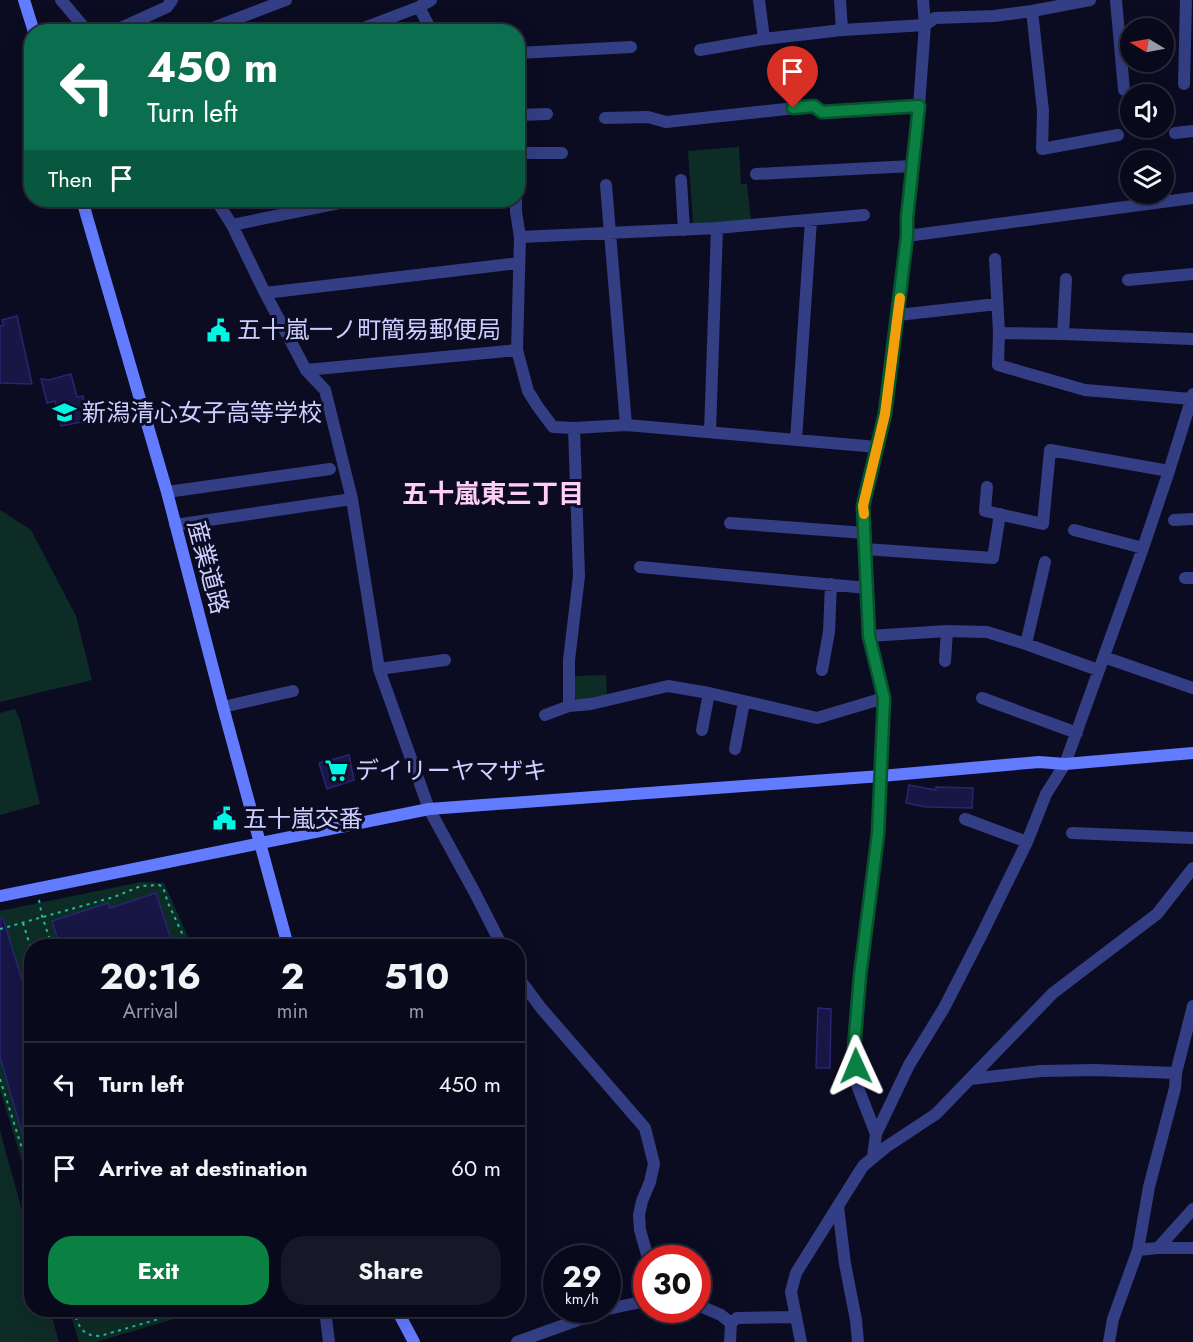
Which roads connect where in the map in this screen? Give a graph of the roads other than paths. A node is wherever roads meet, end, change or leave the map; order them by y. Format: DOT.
graph roads {
  1 [pos="24,0"];
  2 [pos="172,0"];
  3 [pos="286,0"];
  4 [pos="431,0"];
  5 [pos="759,0"];
  6 [pos="840,0"];
  7 [pos="924,0"];
  8 [pos="1090,0"];
  9 [pos="1116,0"];
  10 [pos="1186,0"];
  11 [pos="66,1"];
  12 [pos="419,7"];
  13 [pos="1032,11"];
  14 [pos="32,24"];
  15 [pos="82,24"];
  16 [pos="130,24"];
  17 [pos="223,24"];
  18 [pos="374,24"];
  19 [pos="428,24"];
  20 [pos="925,25"];
  21 [pos="842,30"];
  22 [pos="764,39"];
  23 [pos="632,48"];
  24 [pos="700,50"];
  25 [pos="525,53"];
  26 [pos="1123,84"];
  27 [pos="1184,84"];
  28 [pos="919,106"];
  29 [pos="547,114"];
  30 [pos="525,115"];
  31 [pos="605,118"];
  32 [pos="1193,131"];
  33 [pos="1175,133"];
  34 [pos="1118,135"];
  35 [pos="525,153"];
  36 [pos="562,153"];
  37 [pos="912,166"];
  38 [pos="756,174"];
  39 [pos="681,180"];
  40 [pos="606,185"];
  41 [pos="1193,198"];
  42 [pos="84,207"];
  43 [pos="220,207"];
  44 [pos="320,207"];
  45 [pos="516,207"];
  46 [pos="864,215"];
  47 [pos="811,220"];
  48 [pos="232,225"];
  49 [pos="717,228"];
  50 [pos="684,230"];
  51 [pos="610,232"];
  52 [pos="907,236"];
  53 [pos="520,237"];
  54 [pos="995,259"];
  55 [pos="518,264"];
  56 [pos="1193,274"];
  57 [pos="1066,279"];
  58 [pos="1128,280"];
  59 [pos="265,293"];
  60 [pos="997,304"];
  61 [pos="898,315"];
  62 [pos="999,333"];
  63 [pos="1063,334"];
  64 [pos="1193,339"];
  65 [pos="517,350"];
  66 [pos="306,370"];
  67 [pos="1192,396"];
  68 [pos="626,425"];
  69 [pos="574,428"];
  70 [pos="710,432"];
  71 [pos="796,440"];
  72 [pos="877,447"];
  73 [pos="330,469"];
  74 [pos="1169,471"];
  75 [pos="987,487"];
  76 [pos="167,492"];
  77 [pos="351,499"];
  78 [pos="1000,514"];
  79 [pos="1193,519"];
  80 [pos="1174,520"];
  81 [pos="730,523"];
  82 [pos="175,525"];
  83 [pos="1074,530"];
  84 [pos="864,533"];
  85 [pos="1143,548"];
  86 [pos="865,549"];
  87 [pos="1045,562"];
  88 [pos="640,567"];
  89 [pos="831,584"];
  90 [pos="867,588"];
  91 [pos="947,631"];
  92 [pos="869,636"];
  93 [pos="1026,644"];
  94 [pos="1104,657"];
  95 [pos="445,660"];
  96 [pos="945,661"];
  97 [pos="379,669"];
  98 [pos="822,670"];
  99 [pos="1098,670"];
  100 [pos="1193,688"];
  101 [pos="293,691"];
  102 [pos="709,693"];
  103 [pos="884,698"];
  104 [pos="982,698"];
  105 [pos="744,702"];
  106 [pos="569,706"];
  107 [pos="223,707"];
  108 [pos="545,715"];
  109 [pos="702,730"];
  110 [pos="1077,733"];
  111 [pos="735,749"];
  112 [pos="1193,753"];
  113 [pos="1065,764"];
  114 [pos="880,776"];
  115 [pos="429,809"];
  116 [pos="965,819"];
  117 [pos="1072,833"];
  118 [pos="1193,838"];
  119 [pos="1027,842"];
  120 [pos="259,844"];
  121 [pos="1193,868"];
  122 [pos="0,896"];
  123 [pos="286,939"];
  124 [pos="498,939"];
  125 [pos="525,986"];
  126 [pos="1193,1006"];
  127 [pos="1176,1073"];
  128 [pos="970,1079"];
  129 [pos="876,1134"];
  130 [pos="873,1156"];
  131 [pos="838,1207"];
  132 [pos="1193,1209"];
  133 [pos="644,1245"];
  134 [pos="1158,1248"];
  135 [pos="1193,1248"];
  136 [pos="1138,1250"];
  137 [pos="711,1311"];
  138 [pos="326,1317"];
  139 [pos="402,1317"];
  140 [pos="795,1317"];
  141 [pos="569,1323"];
  142 [pos="731,1323"];
  143 [pos="329,1342"];
  144 [pos="414,1342"];
  145 [pos="517,1342"];
  146 [pos="730,1342"];
  147 [pos="801,1342"];
  148 [pos="858,1342"];
  149 [pos="1110,1342"];
  1 -- 14 [label="street"];
  2 -- 16 [label="street"];
  3 -- 17 [label="street"];
  4 -- 12 [label="street"];
  5 -- 22 [label="street"];
  6 -- 21 [label="street"];
  7 -- 20 [label="street"];
  8 -- 13 [label="street"];
  9 -- 26 [label="street"];
  10 -- 27 [label="street"];
  11 -- 15 [label="street"];
  12 -- 18 [label="street"];
  12 -- 19 [label="street"];
  13 -- 20 [label="street"];
  13 -- 34 [label="street"];
  20 -- 21 [label="street"];
  20 -- 28 [label="street"];
  21 -- 22 [label="street"];
  22 -- 24 [label="street"];
  23 -- 25 [label="street"];
  28 -- 31 [label="street"];
  28 -- 37 [label="street"];
  29 -- 30 [label="street"];
  32 -- 33 [label="street"];
  35 -- 36 [label="street"];
  37 -- 38 [label="street"];
  37 -- 52 [label="street"];
  39 -- 50 [label="street"];
  40 -- 51 [label="street"];
  41 -- 52 [label="street"];
  42 -- 76 [label="street, 産業道路"];
  43 -- 48 [label="street"];
  44 -- 48 [label="street"];
  45 -- 53 [label="street"];
  46 -- 47 [label="street"];
  47 -- 49 [label="street"];
  47 -- 71 [label="street"];
  48 -- 59 [label="street"];
  49 -- 50 [label="street"];
  49 -- 70 [label="street"];
  50 -- 51 [label="street"];
  51 -- 53 [label="street"];
  51 -- 68 [label="street"];
  52 -- 61 [label="street"];
  53 -- 55 [label="street"];
  54 -- 60 [label="street"];
  55 -- 59 [label="street"];
  55 -- 65 [label="street"];
  56 -- 58 [label="street"];
  57 -- 63 [label="street"];
  59 -- 66 [label="street"];
  60 -- 61 [label="street"];
  60 -- 62 [label="street"];
  61 -- 72 [label="street"];
  62 -- 63 [label="street"];
  62 -- 67 [label="street"];
  63 -- 64 [label="street"];
  65 -- 66 [label="street"];
  65 -- 69 [label="street"];
  66 -- 77 [label="street"];
  67 -- 74 [label="street"];
  68 -- 69 [label="street"];
  68 -- 70 [label="street"];
  69 -- 106 [label="street"];
  70 -- 71 [label="street"];
  71 -- 72 [label="street"];
  72 -- 84 [label="street"];
  73 -- 76 [label="street"];
  74 -- 78 [label="street"];
  74 -- 85 [label="street"];
  75 -- 78 [label="street"];
  76 -- 82 [label="street, 産業道路"];
  77 -- 82 [label="street"];
  77 -- 97 [label="street"];
  78 -- 86 [label="street"];
  79 -- 80 [label="street"];
  81 -- 84 [label="street"];
  82 -- 107 [label="street, 産業道路"];
  83 -- 85 [label="street"];
  84 -- 86 [label="street"];
  85 -- 94 [label="street"];
  86 -- 90 [label="street"];
  87 -- 93 [label="street"];
  88 -- 89 [label="street"];
  89 -- 90 [label="street"];
  89 -- 98 [label="street"];
  90 -- 92 [label="street"];
  91 -- 92 [label="street"];
  91 -- 93 [label="street"];
  91 -- 96 [label="street"];
  92 -- 103 [label="street"];
  93 -- 99 [label="street"];
  94 -- 99 [label="street"];
  94 -- 100 [label="street"];
  95 -- 97 [label="street"];
  97 -- 115 [label="street"];
  99 -- 110 [label="street"];
  101 -- 107 [label="street"];
  102 -- 105 [label="street"];
  102 -- 106 [label="street"];
  102 -- 109 [label="street"];
  103 -- 105 [label="street"];
  103 -- 114 [label="street"];
  104 -- 110 [label="street"];
  105 -- 111 [label="street"];
  106 -- 108 [label="street"];
  107 -- 120 [label="street, 産業道路"];
  110 -- 113 [label="street"];
  112 -- 113 [label="street"];
  113 -- 114 [label="street"];
  113 -- 119 [label="street"];
  114 -- 115 [label="street"];
  114 -- 129 [label="street"];
  115 -- 120 [label="street"];
  115 -- 124 [label="street"];
  116 -- 119 [label="street"];
  117 -- 118 [label="street"];
  119 -- 129 [label="street"];
  120 -- 122 [label="street"];
  120 -- 123 [label="street, 産業道路"];
  121 -- 128 [label="street"];
  125 -- 133 [label="street"];
  126 -- 127 [label="street"];
  127 -- 128 [label="street"];
  127 -- 136 [label="street"];
  128 -- 130 [label="street"];
  129 -- 130 [label="street"];
  130 -- 131 [label="street"];
  131 -- 140 [label="street"];
  131 -- 148 [label="street"];
  132 -- 134 [label="street"];
  134 -- 135 [label="street"];
  134 -- 136 [label="street"];
  136 -- 149 [label="street"];
  137 -- 142 [label="street"];
  138 -- 143 [label="street"];
  139 -- 144 [label="street"];
  140 -- 142 [label="street"];
  140 -- 147 [label="street"];
  141 -- 145 [label="street"];
  142 -- 146 [label="street"];
}
